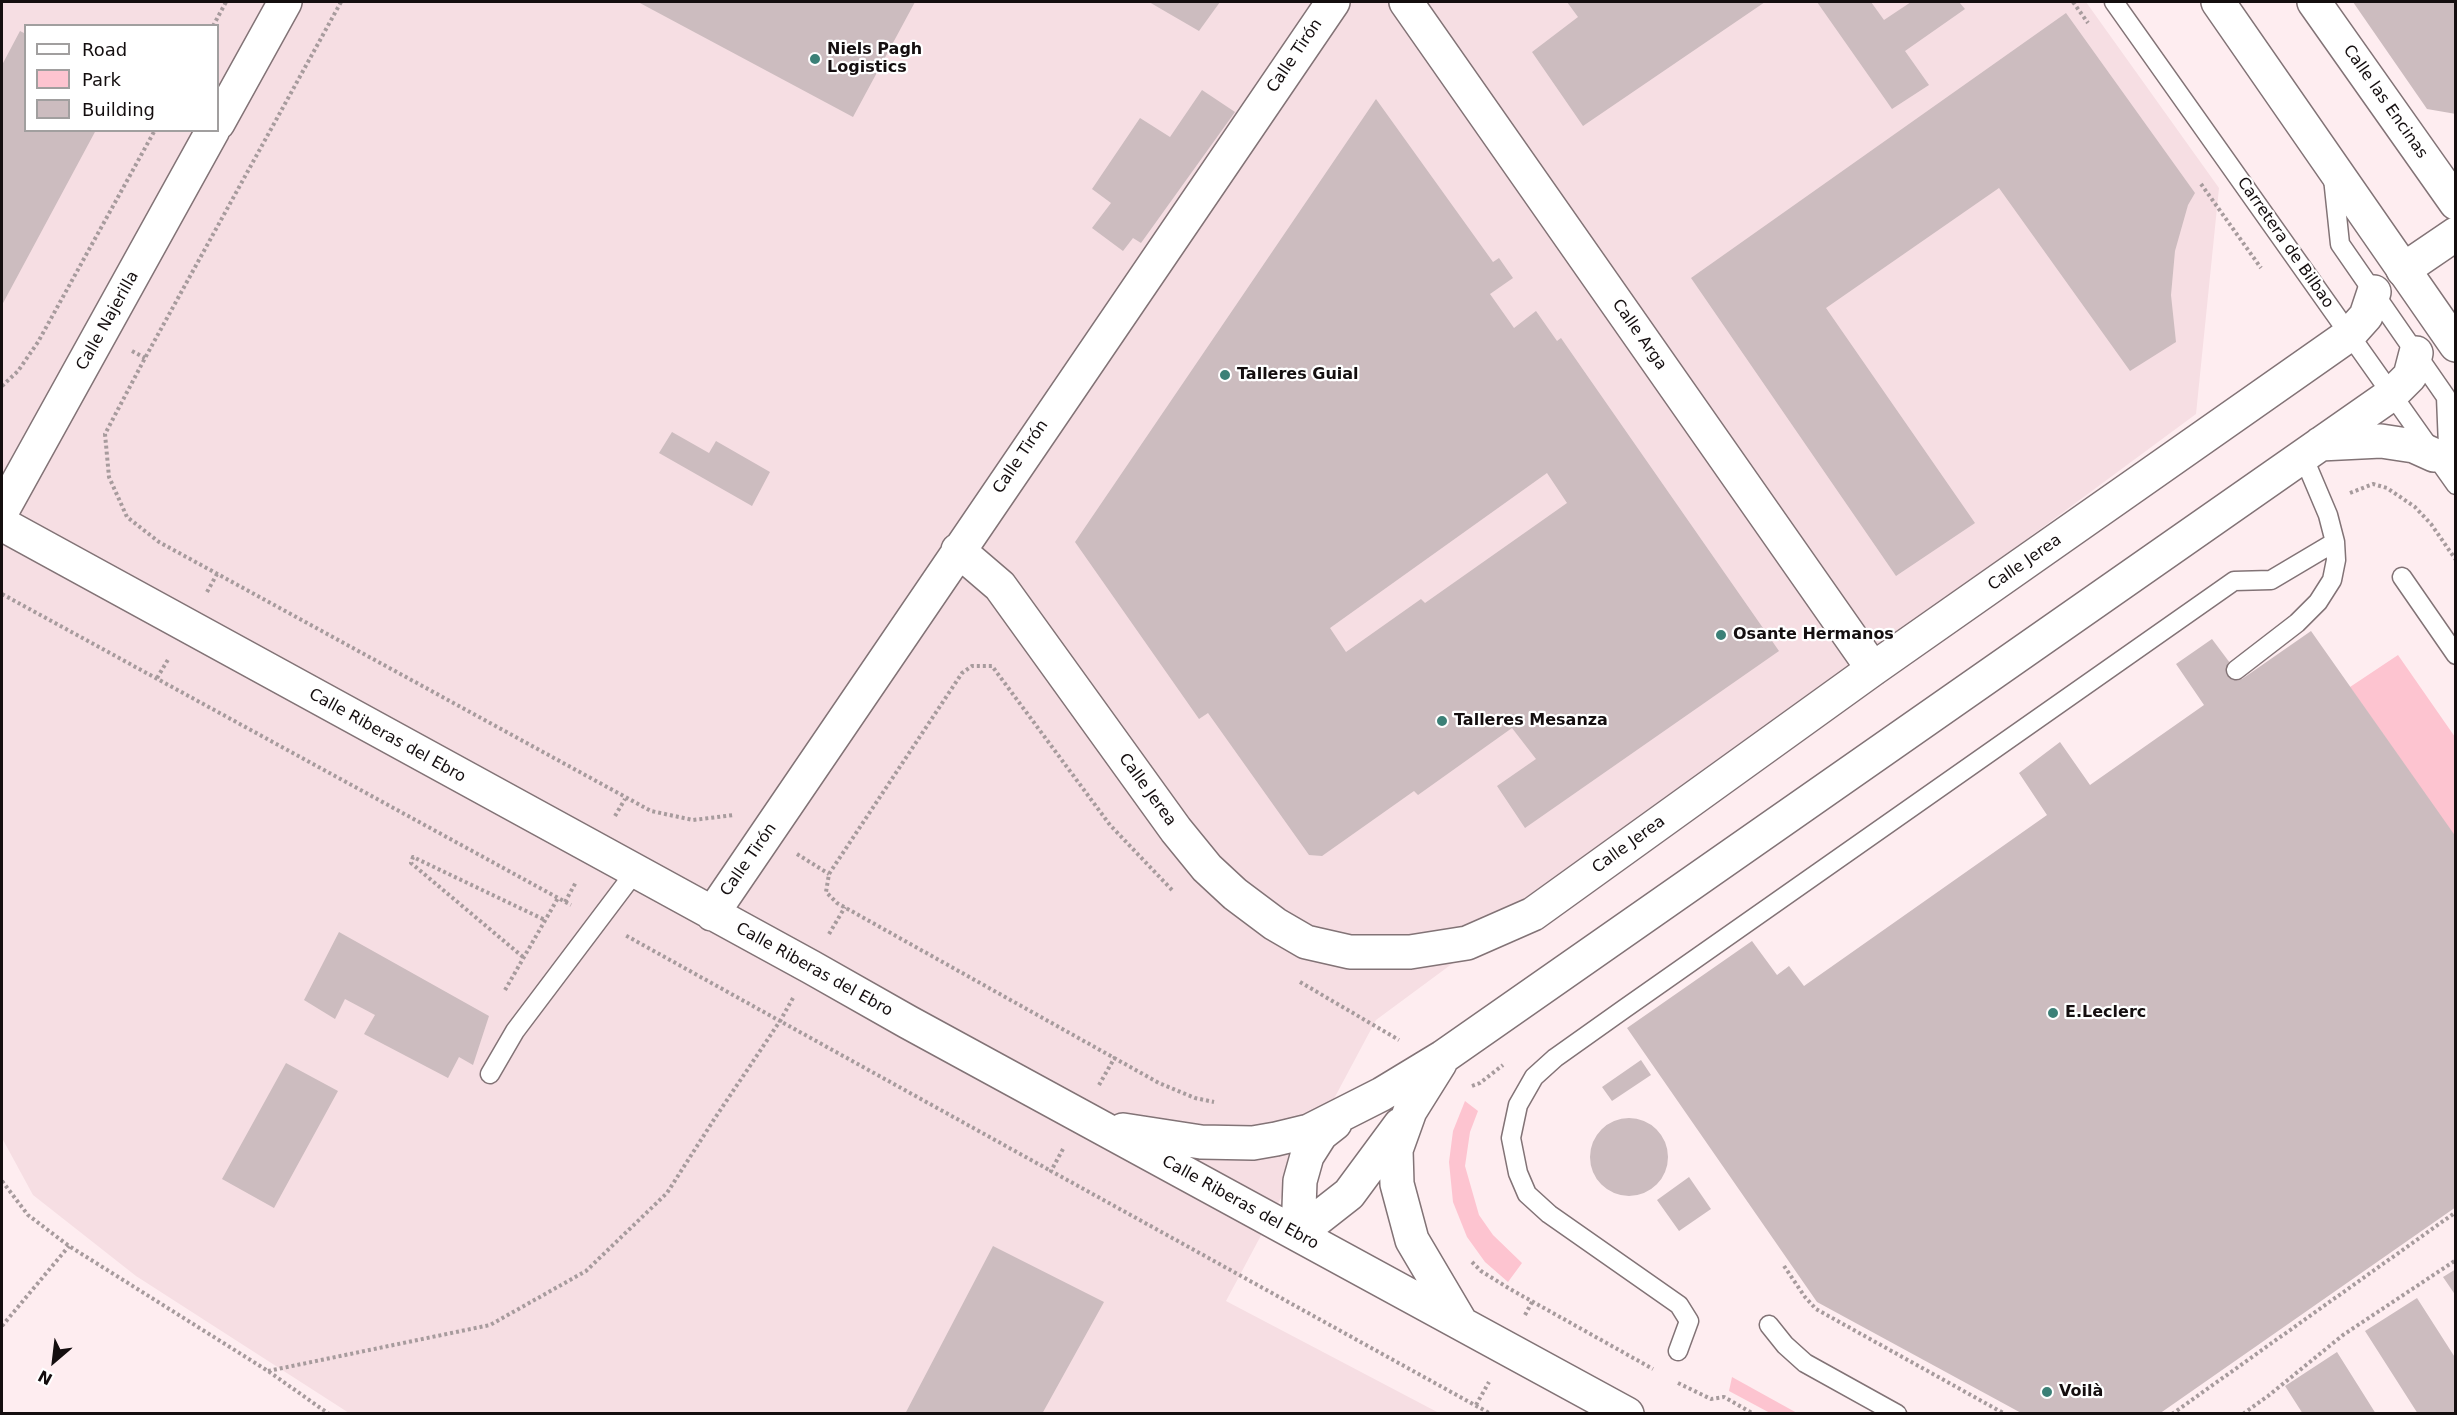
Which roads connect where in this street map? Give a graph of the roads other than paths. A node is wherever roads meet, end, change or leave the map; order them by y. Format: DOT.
graph roads {
  1 [pos="285,2"];
  2 [pos="1333,2"];
  3 [pos="1406,2"];
  4 [pos="2114,2"];
  5 [pos="2218,2"];
  6 [pos="2314,2"];
  7 [pos="219,121"];
  8 [pos="212,132"];
  9 [pos="2332,168"];
  10 [pos="2455,201"];
  11 [pos="2456,234"];
  12 [pos="2403,270"];
  13 [pos="2374,292"];
  14 [pos="2349,335"];
  15 [pos="2456,345"];
  16 [pos="2416,353"];
  17 [pos="2392,394"];
  18 [pos="2312,450"];
  19 [pos="2446,472"];
  20 [pos="2,511"];
  21 [pos="2,524"];
  22 [pos="2335,542"];
  23 [pos="958,550"];
  24 [pos="2402,577"];
  25 [pos="2456,655"];
  26 [pos="1873,669"];
  27 [pos="2236,670"];
  28 [pos="635,872"];
  29 [pos="712,914"];
  30 [pos="1443,1057"];
  31 [pos="490,1074"];
  32 [pos="1355,1107"];
  33 [pos="1410,1111"];
  34 [pos="1091,1122"];
  35 [pos="1298,1234"];
  36 [pos="1461,1323"];
  37 [pos="1769,1325"];
  38 [pos="1678,1351"];
  39 [pos="1627,1413"];
  40 [pos="1898,1413"];
  1 -- 7 [label="street"];
  2 -- 23 [label="street, Calle Tirón"];
  3 -- 26 [label="street, Calle Arga"];
  4 -- 14 [label="lane, Carretera de Bilbao"];
  5 -- 9 [label="street"];
  6 -- 10 [label="street, Calle las Encinas"];
  8 -- 20 [label="street, Calle Najerilla"];
  9 -- 12 [label="street"];
  9 -- 13 [label="lane"];
  11 -- 12 [label="street"];
  12 -- 15 [label="street"];
  13 -- 14 [label="street, Calle Jerea"];
  13 -- 16 [label="lane"];
  14 -- 17 [label="lane, Carretera de Bilbao"];
  14 -- 26 [label="street, Calle Jerea"];
  16 -- 17 [label="street"];
  16 -- 19 [label="lane"];
  17 -- 18 [label="street"];
  17 -- 19 [label="lane, Carretera de Bilbao"];
  18 -- 19 [label="street"];
  18 -- 22 [label="lane"];
  18 -- 30 [label="street"];
  21 -- 28 [label="street, Calle Riberas del Ebro"];
  22 -- 27 [label="lane"];
  22 -- 38 [label="lane"];
  23 -- 26 [label="street, Calle Jerea"];
  23 -- 29 [label="street, Calle Tirón"];
  24 -- 25 [label="lane"];
  28 -- 29 [label="street, Calle Riberas del Ebro"];
  28 -- 31 [label="lane"];
  29 -- 34 [label="street, Calle Riberas del Ebro"];
  30 -- 32 [label="street"];
  30 -- 33 [label="street"];
  32 -- 34 [label="street"];
  32 -- 35 [label="street"];
  33 -- 35 [label="street"];
  33 -- 36 [label="street"];
  34 -- 35 [label="street, Calle Riberas del Ebro"];
  35 -- 36 [label="street, Calle Riberas del Ebro"];
  36 -- 39 [label="street, Calle Riberas del Ebro"];
  37 -- 40 [label="lane"];
}
